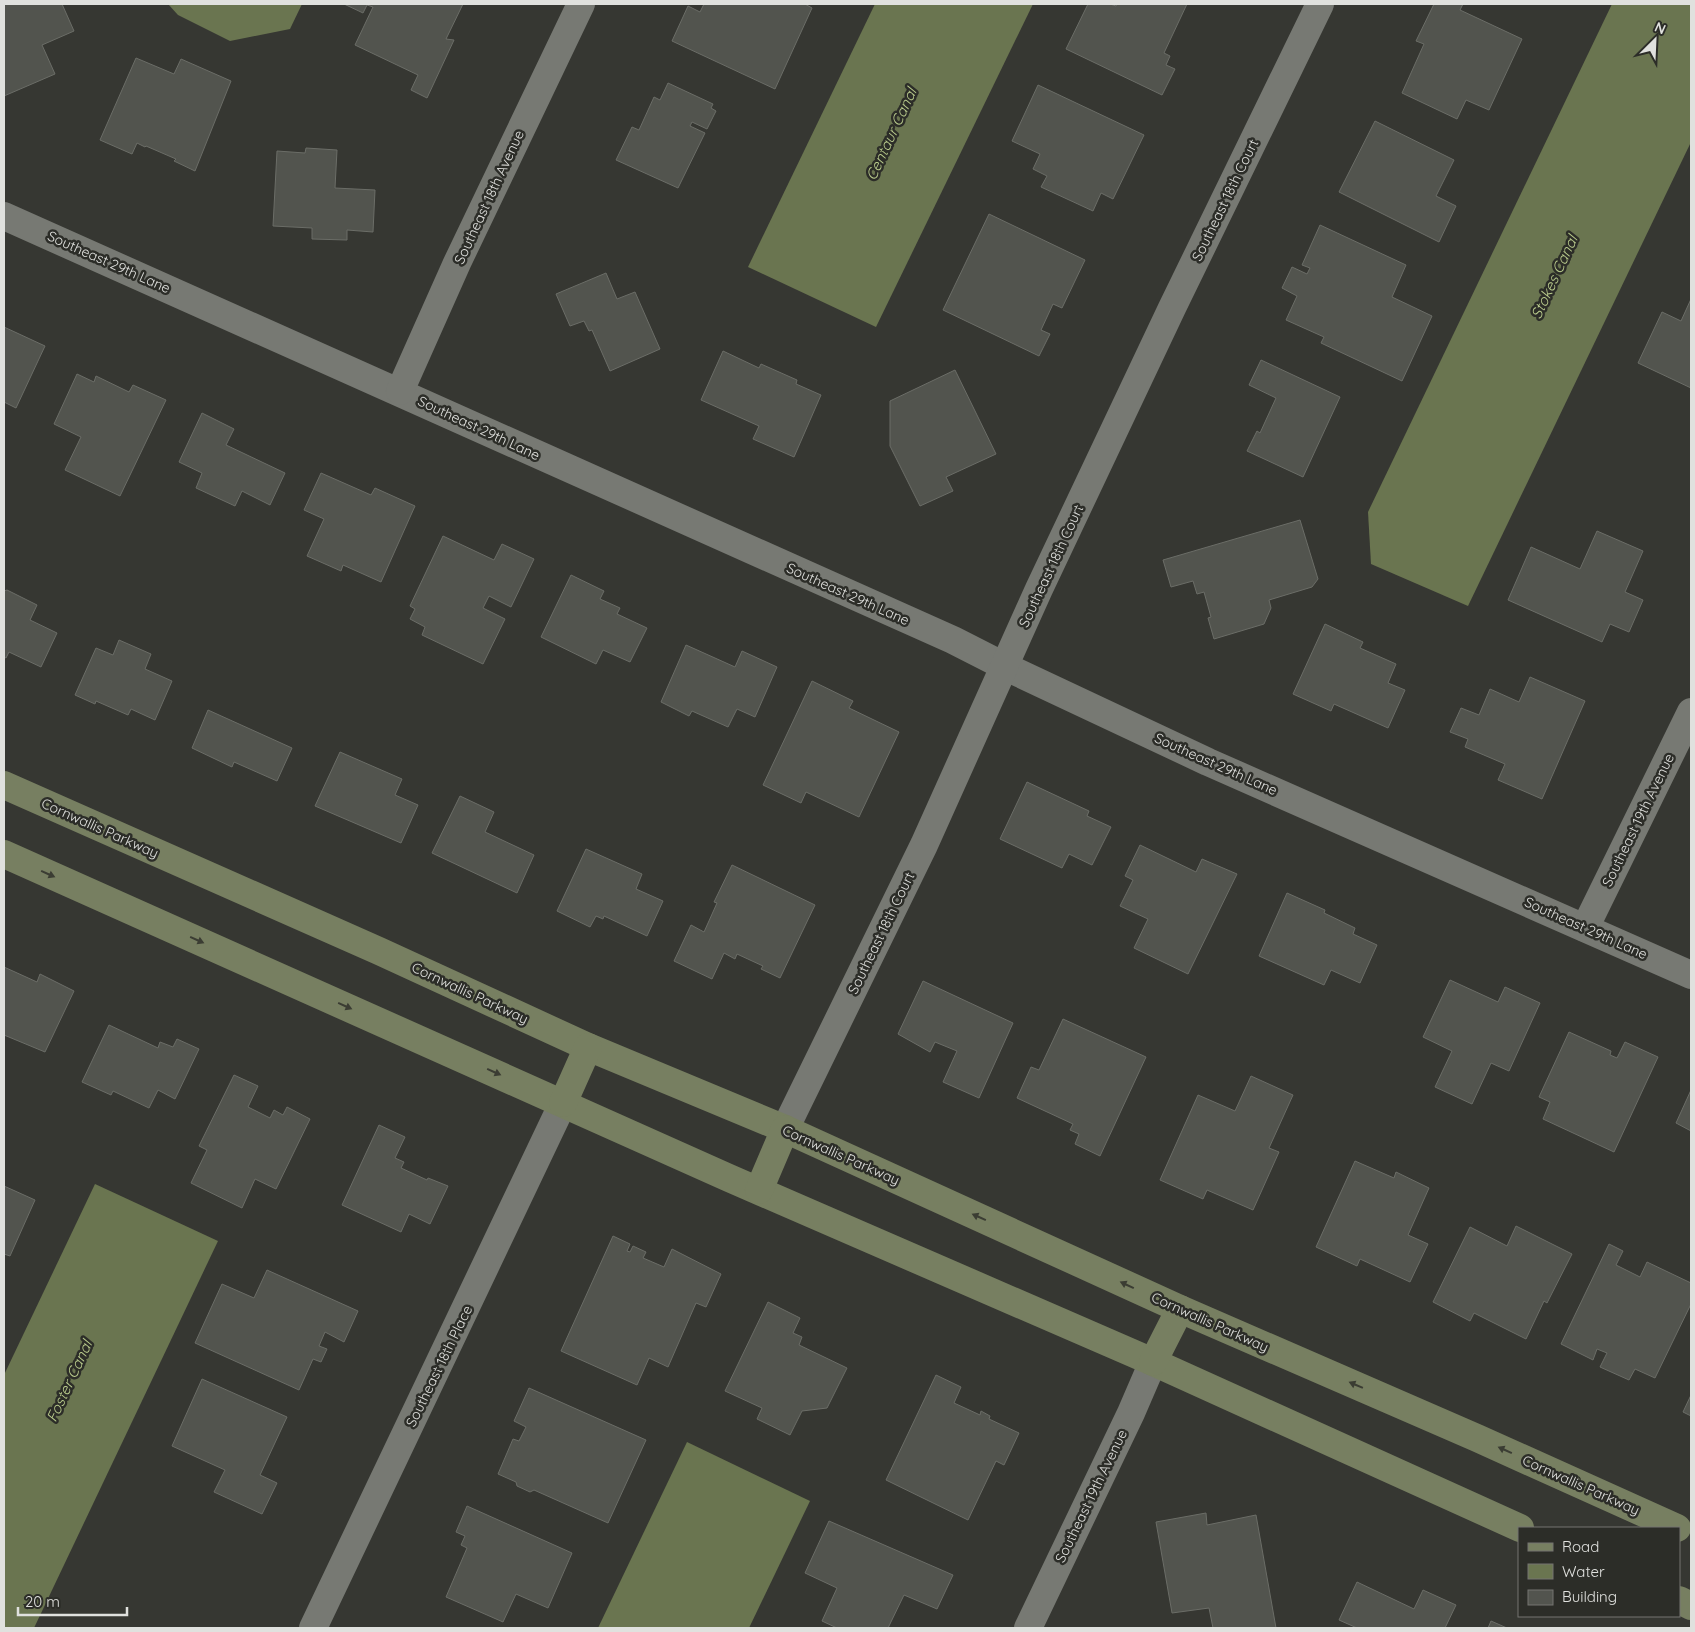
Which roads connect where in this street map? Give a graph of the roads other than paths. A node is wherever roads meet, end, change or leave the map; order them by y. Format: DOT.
graph roads {
  1 [pos="581,4"];
  2 [pos="1320,4"];
  3 [pos="4,216"];
  4 [pos="400,391"];
  5 [pos="1006,667"];
  6 [pos="1691,712"];
  7 [pos="4,785"];
  8 [pos="4,854"];
  9 [pos="1585,928"];
  10 [pos="1691,975"];
  11 [pos="588,1047"];
  12 [pos="563,1103"];
  13 [pos="785,1129"];
  14 [pos="759,1190"];
  15 [pos="1180,1309"];
  16 [pos="1153,1362"];
  17 [pos="1518,1527"];
  18 [pos="1674,1527"];
  19 [pos="313,1628"];
  20 [pos="1028,1628"];
  1 -- 4 [label="street, Southeast 18th Avenue"];
  2 -- 5 [label="street, Southeast 18th Court"];
  3 -- 4 [label="street, Southeast 29th Lane"];
  4 -- 5 [label="street, Southeast 29th Lane"];
  5 -- 9 [label="street, Southeast 29th Lane"];
  5 -- 13 [label="street, Southeast 18th Court"];
  6 -- 9 [label="street, Southeast 19th Avenue"];
  7 -- 11 [label="street, Cornwallis Parkway"];
  8 -- 12 [label="street, one-way"];
  9 -- 10 [label="street, Southeast 29th Lane"];
  11 -- 12 [label="street"];
  11 -- 13 [label="street, Cornwallis Parkway"];
  12 -- 14 [label="street"];
  12 -- 19 [label="street, Southeast 18th Place"];
  13 -- 14 [label="street"];
  15 -- 13 [label="street, Cornwallis Parkway, one-way"];
  14 -- 16 [label="street"];
  15 -- 16 [label="street"];
  18 -- 15 [label="street, Cornwallis Parkway, one-way"];
  16 -- 17 [label="street"];
  16 -- 20 [label="street, Southeast 19th Avenue"];
}
